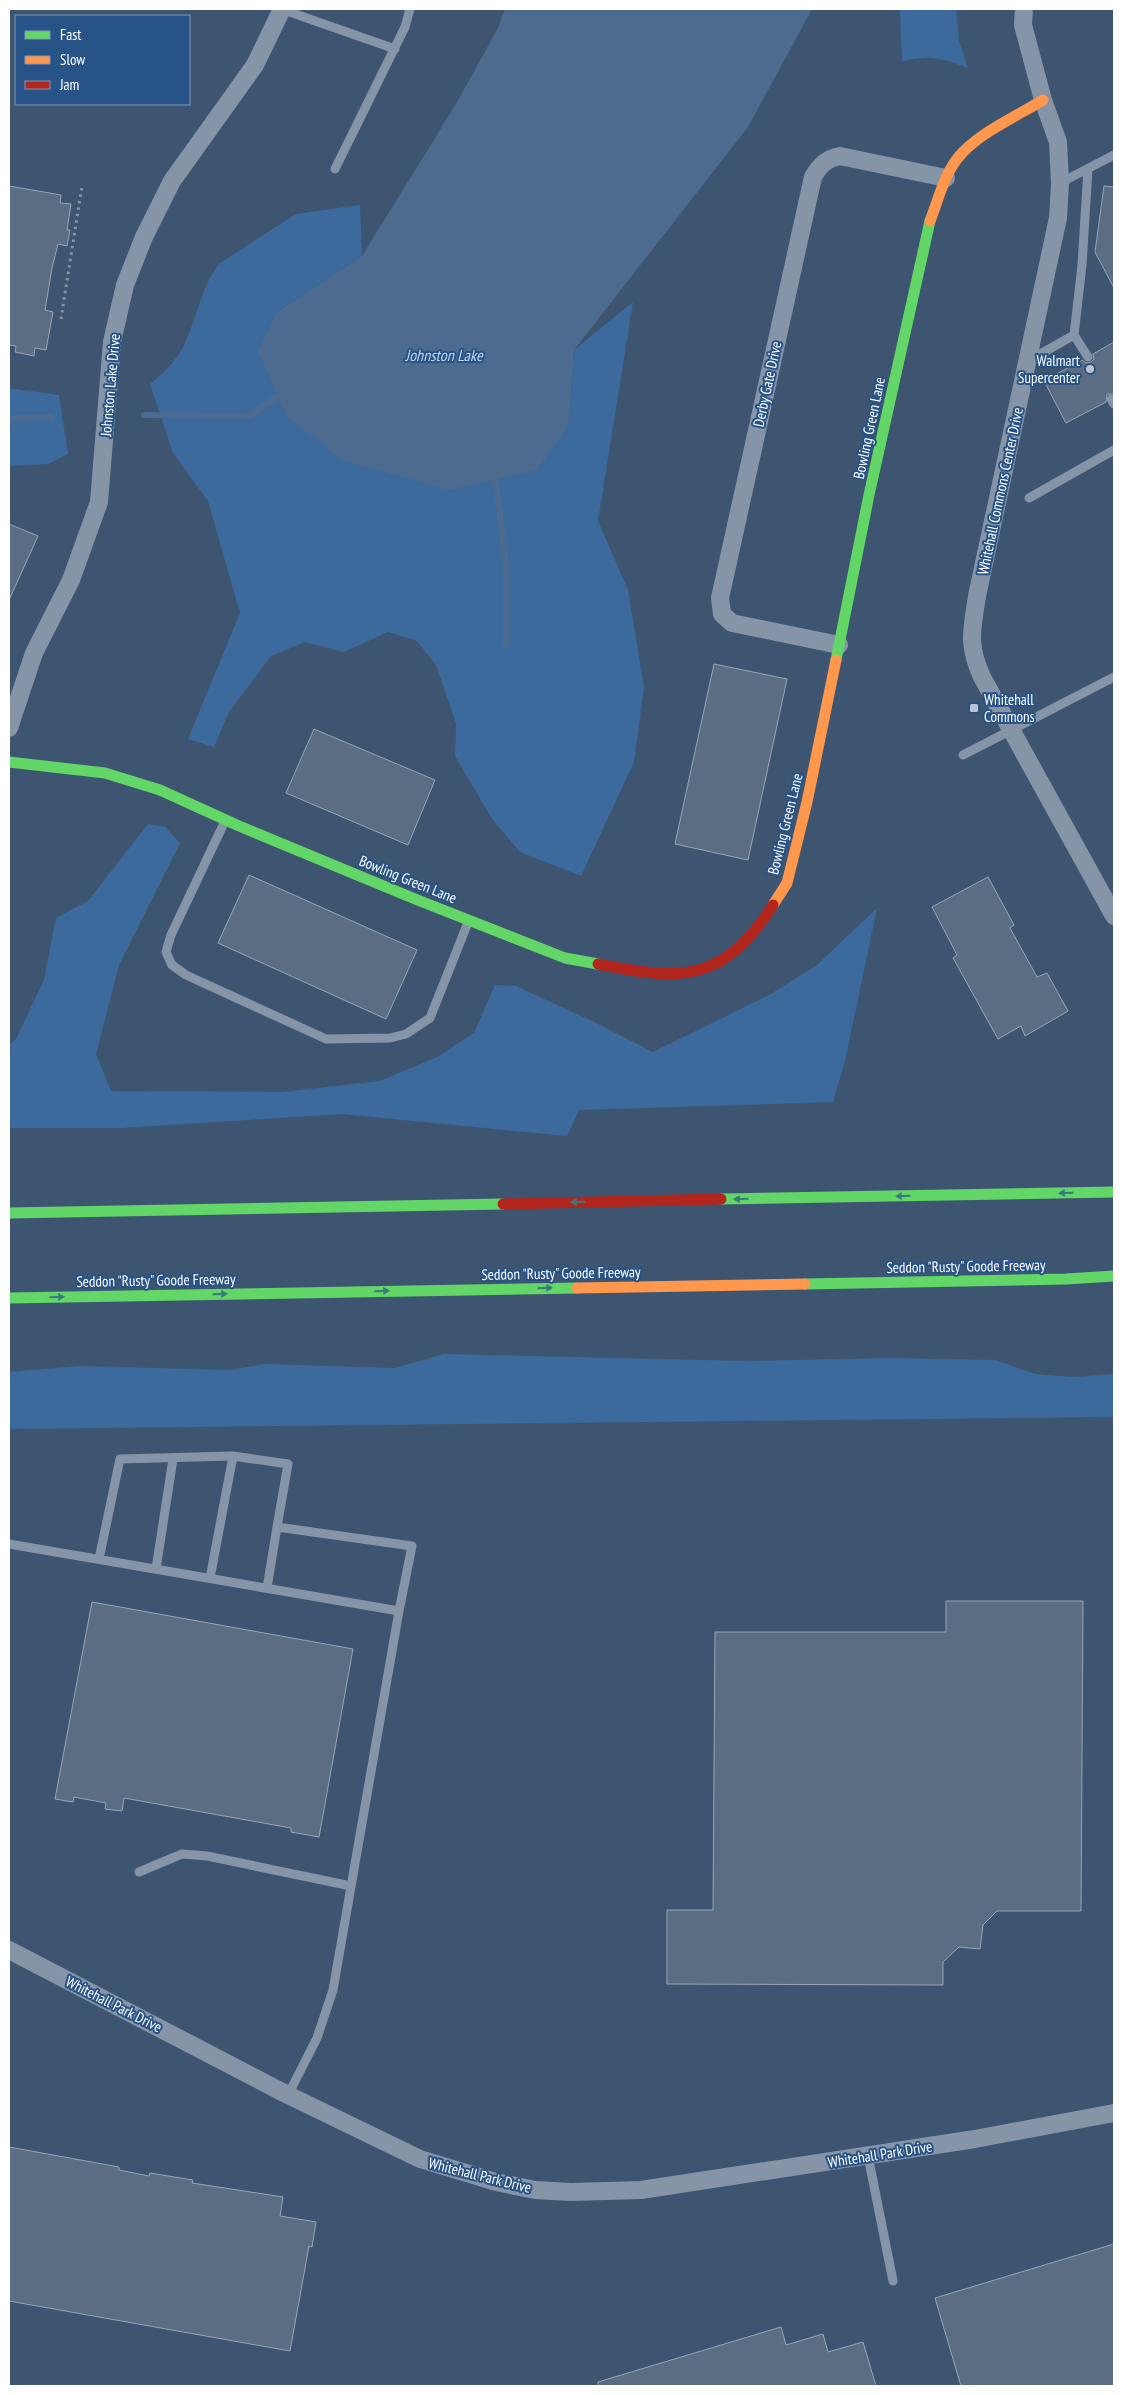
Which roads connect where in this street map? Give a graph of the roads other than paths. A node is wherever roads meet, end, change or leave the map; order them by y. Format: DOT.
graph roads {
  1 [pos="281,9"];
  2 [pos="410,9"];
  3 [pos="1024,9"];
  4 [pos="395,49"];
  5 [pos="1043,100"];
  6 [pos="1114,155"];
  7 [pos="335,169"];
  8 [pos="1088,169"];
  9 [pos="946,178"];
  10 [pos="1060,183"];
  11 [pos="1074,334"];
  12 [pos="1088,357"];
  13 [pos="1027,361"];
  14 [pos="1114,450"];
  15 [pos="1028,498"];
  16 [pos="839,645"];
  17 [pos="1114,677"];
  18 [pos="9,728"];
  19 [pos="1011,730"];
  20 [pos="963,755"];
  21 [pos="9,762"];
  22 [pos="226,820"];
  23 [pos="1114,916"];
  24 [pos="469,920"];
  25 [pos="1114,1192"];
  26 [pos="9,1213"];
  27 [pos="1114,1276"];
  28 [pos="1066,1279"];
  29 [pos="1114,1283"];
  30 [pos="9,1298"];
  31 [pos="233,1456"];
  32 [pos="173,1459"];
  33 [pos="278,1527"];
  34 [pos="9,1544"];
  35 [pos="99,1559"];
  36 [pos="156,1569"];
  37 [pos="210,1578"];
  38 [pos="267,1588"];
  39 [pos="399,1611"];
  40 [pos="139,1872"];
  41 [pos="351,1886"];
  42 [pos="9,1950"];
  43 [pos="288,2095"];
  44 [pos="1114,2113"];
  45 [pos="868,2156"];
  46 [pos="893,2281"];
  1 -- 4 [label="lane"];
  1 -- 18 [label="street, Johnston Lake Drive"];
  2 -- 4 [label="lane"];
  3 -- 5 [label="street, Whitehall Commons Center Drive"];
  4 -- 7 [label="lane"];
  5 -- 9 [label="main road, Bowling Green Lane"];
  5 -- 10 [label="street, Whitehall Commons Center Drive"];
  6 -- 8 [label="lane"];
  8 -- 10 [label="lane"];
  8 -- 11 [label="lane"];
  9 -- 16 [label="main road, Bowling Green Lane"];
  9 -- 16 [label="street, Derby Gate Drive"];
  10 -- 13 [label="street, Whitehall Commons Center Drive"];
  11 -- 12 [label="lane"];
  11 -- 13 [label="lane"];
  13 -- 19 [label="street, Whitehall Commons Center Drive"];
  14 -- 15 [label="lane"];
  16 -- 24 [label="main road, Bowling Green Lane"];
  17 -- 19 [label="lane"];
  19 -- 20 [label="lane"];
  19 -- 23 [label="street, Whitehall Commons Center Drive"];
  21 -- 22 [label="main road, Bowling Green Lane"];
  22 -- 24 [label="main road, Bowling Green Lane"];
  22 -- 24 [label="lane"];
  25 -- 26 [label="main road, one-way"];
  27 -- 28 [label="main road, Seddon \"Rusty\" Goode Freeway"];
  28 -- 29 [label="main road"];
  30 -- 28 [label="main road, Seddon \"Rusty\" Goode Freeway, one-way"];
  31 -- 32 [label="lane"];
  31 -- 33 [label="lane"];
  31 -- 37 [label="lane"];
  32 -- 35 [label="lane"];
  32 -- 36 [label="lane"];
  33 -- 38 [label="lane"];
  33 -- 39 [label="lane"];
  34 -- 35 [label="lane"];
  35 -- 36 [label="lane"];
  36 -- 37 [label="lane"];
  37 -- 38 [label="lane"];
  38 -- 39 [label="lane"];
  39 -- 41 [label="lane"];
  40 -- 41 [label="lane"];
  41 -- 43 [label="lane"];
  42 -- 43 [label="street, Whitehall Park Drive"];
  43 -- 45 [label="street, Whitehall Park Drive"];
  44 -- 45 [label="street, Whitehall Park Drive"];
  45 -- 46 [label="lane"];
}
